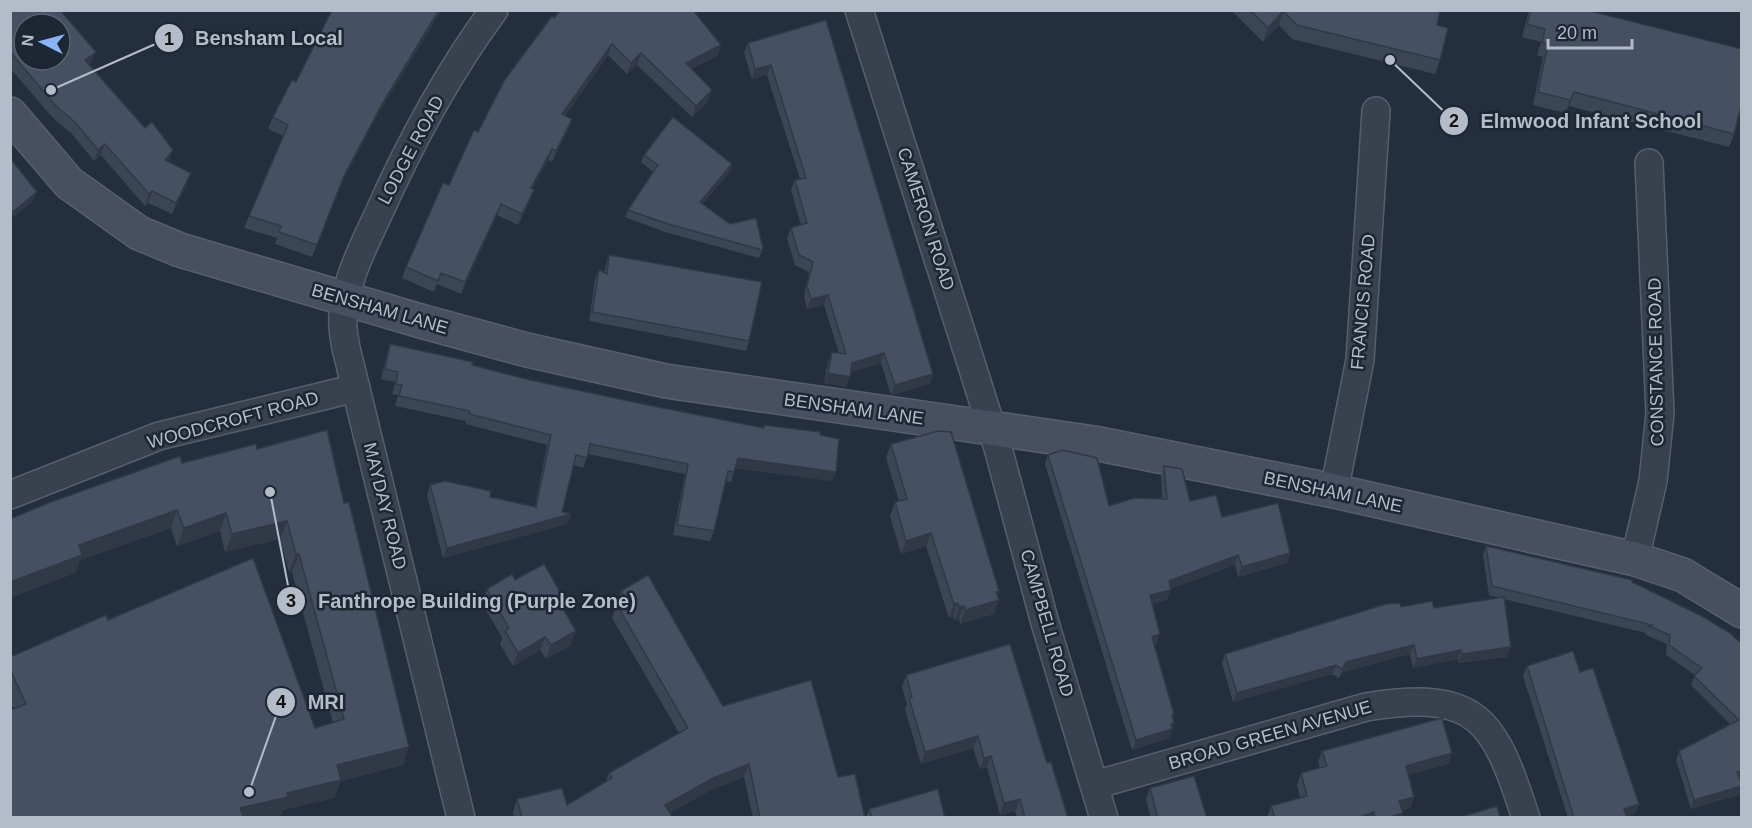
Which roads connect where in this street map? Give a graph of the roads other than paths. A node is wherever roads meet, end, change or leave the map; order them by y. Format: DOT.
graph roads {
  1 [pos="495,10"];
  2 [pos="859,10"];
  3 [pos="1376,111"];
  4 [pos="10,114"];
  5 [pos="1648,163"];
  6 [pos="346,299"];
  7 [pos="356,388"];
  8 [pos="991,428"];
  9 [pos="1334,491"];
  10 [pos="10,495"];
  11 [pos="1635,559"];
  12 [pos="1742,611"];
  13 [pos="1095,785"];
  14 [pos="461,818"];
  15 [pos="1104,818"];
  16 [pos="1526,818"];
  1 -- 6 [label="street, LODGE ROAD"];
  2 -- 8 [label="street, CAMERON ROAD"];
  3 -- 9 [label="street, FRANCIS ROAD"];
  4 -- 6 [label="street, BENSHAM LANE"];
  5 -- 11 [label="street, CONSTANCE ROAD"];
  6 -- 7 [label="street, MAYDAY ROAD"];
  6 -- 8 [label="street, BENSHAM LANE"];
  7 -- 10 [label="street, WOODCROFT ROAD"];
  7 -- 14 [label="street, MAYDAY ROAD"];
  8 -- 9 [label="street, BENSHAM LANE"];
  8 -- 13 [label="street, CAMPBELL ROAD"];
  9 -- 11 [label="street, BENSHAM LANE"];
  11 -- 12 [label="street, BENSHAM LANE"];
  13 -- 15 [label="street, CAMPBELL ROAD"];
  13 -- 16 [label="street, BROAD GREEN AVENUE"];
}
